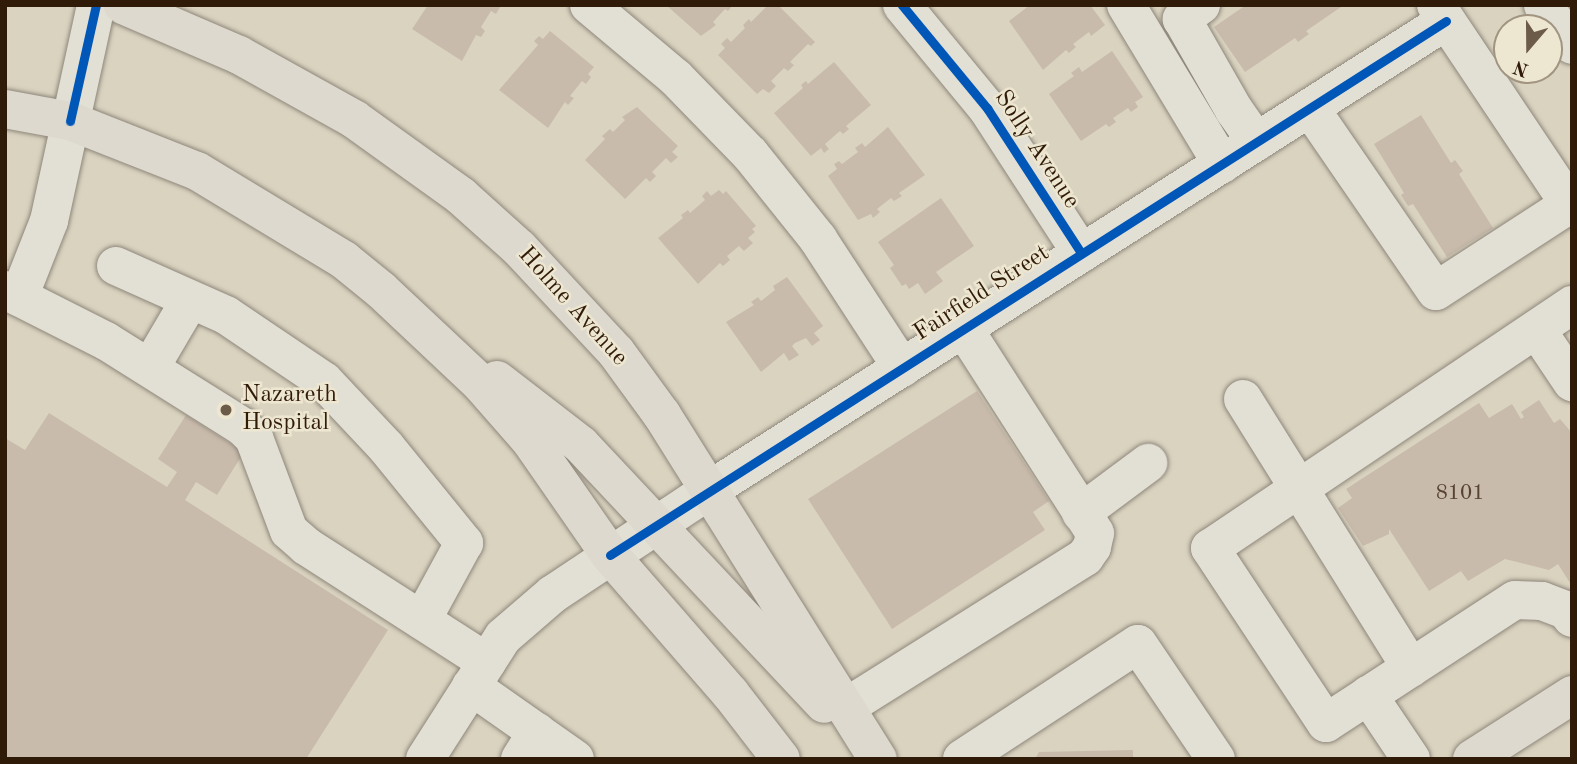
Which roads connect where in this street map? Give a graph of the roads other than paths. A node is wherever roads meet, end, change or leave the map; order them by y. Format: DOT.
graph roads {
  1 [pos="96,5"];
  2 [pos="123,5"];
  3 [pos="589,5"];
  4 [pos="902,5"];
  5 [pos="1126,5"];
  6 [pos="1201,5"];
  7 [pos="1543,5"];
  8 [pos="1442,13"];
  9 [pos="1572,45"];
  10 [pos="1310,108"];
  11 [pos="5,109"];
  12 [pos="70,121"];
  13 [pos="1256,142"];
  14 [pos="1222,164"];
  15 [pos="1571,206"];
  16 [pos="1082,253"];
  17 [pos="116,266"];
  18 [pos="12,293"];
  19 [pos="190,300"];
  20 [pos="1572,305"];
  21 [pos="964,329"];
  22 [pos="1537,330"];
  23 [pos="434,337"];
  24 [pos="150,368"];
  25 [pos="902,368"];
  26 [pos="1572,382"];
  27 [pos="1243,399"];
  28 [pos="1148,463"];
  29 [pos="711,489"];
  30 [pos="1297,490"];
  31 [pos="1081,513"];
  32 [pos="656,525"];
  33 [pos="610,555"];
  34 [pos="1572,618"];
  35 [pos="422,620"];
  36 [pos="1410,668"];
  37 [pos="479,674"];
  38 [pos="1368,695"];
  39 [pos="1572,695"];
  40 [pos="846,707"];
  41 [pos="528,745"];
  42 [pos="425,759"];
  43 [pos="575,759"];
  44 [pos="781,759"];
  45 [pos="877,759"];
  46 [pos="962,759"];
  47 [pos="1216,759"];
  48 [pos="1411,759"];
  49 [pos="1472,759"];
  1 -- 12 [label="street"];
  2 -- 29 [label="main road, Holme Avenue"];
  3 -- 25 [label="street"];
  4 -- 16 [label="street, Solly Avenue"];
  5 -- 14 [label="street"];
  6 -- 13 [label="street"];
  7 -- 9 [label="street"];
  8 -- 10 [label="street, Fairfield Street"];
  8 -- 15 [label="street"];
  10 -- 13 [label="street, Fairfield Street"];
  10 -- 15 [label="street"];
  11 -- 12 [label="main road"];
  12 -- 18 [label="street"];
  12 -- 23 [label="main road"];
  13 -- 14 [label="street, Fairfield Street"];
  14 -- 16 [label="street, Fairfield Street"];
  16 -- 21 [label="street, Fairfield Street"];
  17 -- 19 [label="street"];
  18 -- 24 [label="street"];
  19 -- 24 [label="street"];
  19 -- 35 [label="street"];
  20 -- 22 [label="street"];
  21 -- 25 [label="street, Fairfield Street"];
  21 -- 31 [label="street"];
  22 -- 26 [label="street"];
  22 -- 30 [label="street"];
  23 -- 32 [label="main road"];
  23 -- 33 [label="main road"];
  24 -- 35 [label="street"];
  25 -- 29 [label="street, Fairfield Street"];
  27 -- 30 [label="street"];
  28 -- 31 [label="street"];
  29 -- 32 [label="street, Fairfield Street"];
  29 -- 40 [label="main road, Holme Avenue"];
  30 -- 36 [label="street"];
  30 -- 38 [label="street"];
  31 -- 40 [label="street"];
  32 -- 33 [label="street, Fairfield Street"];
  32 -- 45 [label="main road"];
  33 -- 37 [label="street, Fairfield Street"];
  33 -- 44 [label="main road"];
  34 -- 36 [label="street"];
  35 -- 37 [label="street"];
  36 -- 38 [label="street"];
  37 -- 41 [label="street"];
  37 -- 42 [label="street, Fairfield Street"];
  38 -- 48 [label="street"];
  39 -- 49 [label="main road"];
  40 -- 45 [label="main road, Holme Avenue"];
  41 -- 43 [label="street"];
  46 -- 47 [label="street"];
}
